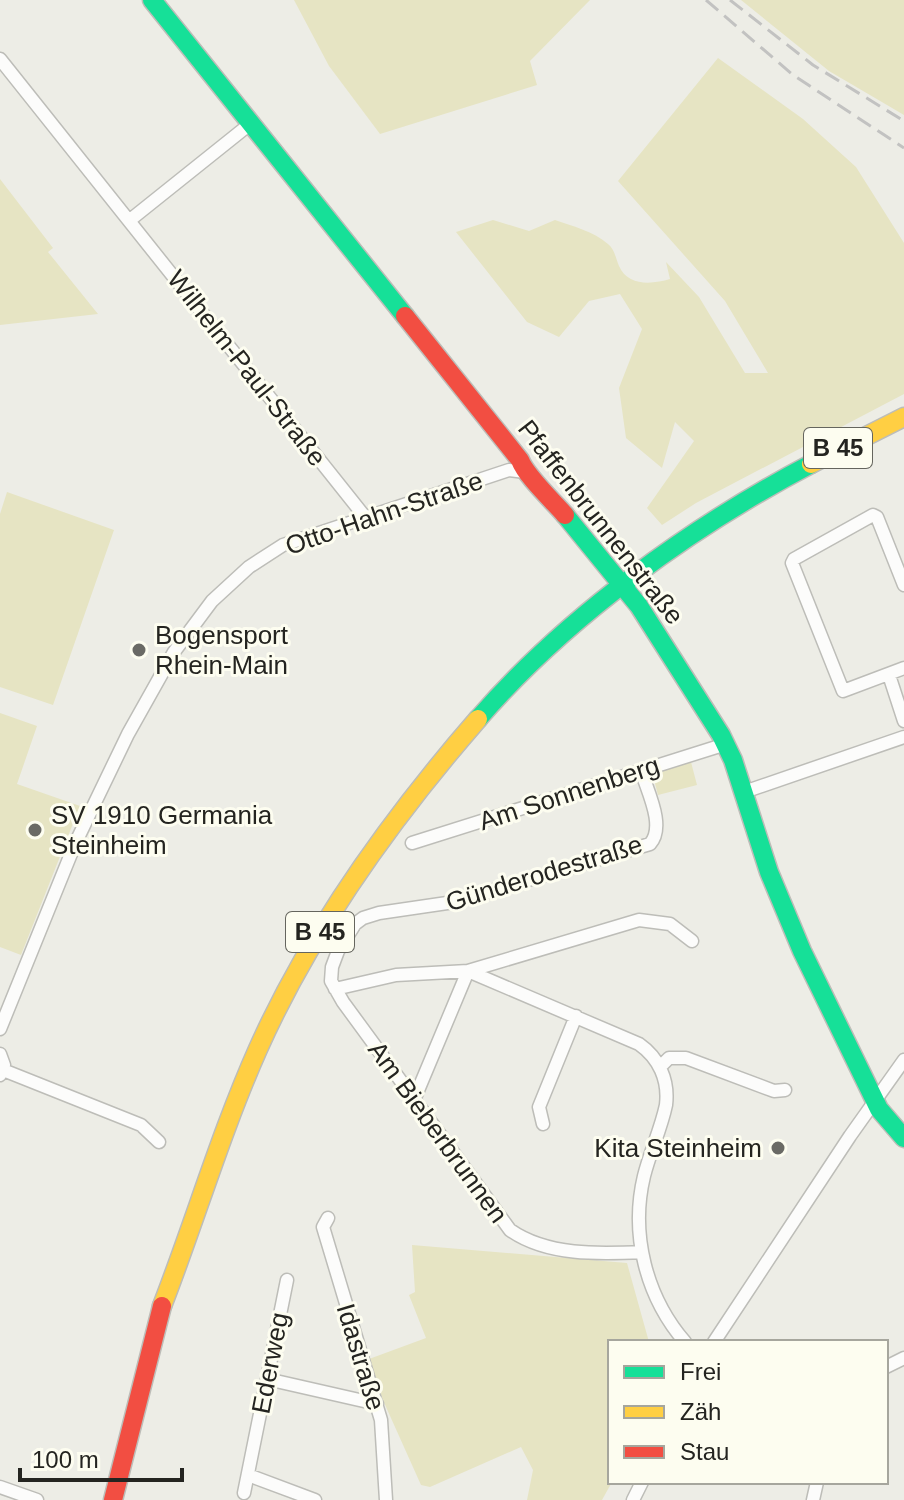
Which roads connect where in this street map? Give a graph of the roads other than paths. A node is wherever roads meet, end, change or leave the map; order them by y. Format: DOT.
graph roads {
  1 [pos="152,0"];
  2 [pos="0,59"];
  3 [pos="250,124"];
  4 [pos="130,220"];
  5 [pos="904,417"];
  6 [pos="525,472"];
  7 [pos="365,517"];
  8 [pos="623,585"];
  9 [pos="904,585"];
  10 [pos="904,668"];
  11 [pos="889,675"];
  12 [pos="904,721"];
  13 [pos="904,737"];
  14 [pos="726,744"];
  15 [pos="641,770"];
  16 [pos="744,792"];
  17 [pos="412,843"];
  18 [pos="692,941"];
  19 [pos="468,971"];
  20 [pos="335,989"];
  21 [pos="576,1016"];
  22 [pos="0,1029"];
  23 [pos="0,1054"];
  24 [pos="904,1060"];
  25 [pos="660,1067"];
  26 [pos="2,1072"];
  27 [pos="785,1090"];
  28 [pos="414,1100"];
  29 [pos="876,1102"];
  30 [pos="543,1124"];
  31 [pos="904,1138"];
  32 [pos="159,1142"];
  33 [pos="328,1218"];
  34 [pos="642,1252"];
  35 [pos="287,1280"];
  36 [pos="167,1307"];
  37 [pos="684,1340"];
  38 [pos="715,1340"];
  39 [pos="267,1379"];
  40 [pos="377,1404"];
  41 [pos="248,1475"];
  42 [pos="0,1487"];
  43 [pos="244,1493"];
  44 [pos="37,1500"];
  45 [pos="114,1500"];
  46 [pos="130,1500"];
  47 [pos="315,1500"];
  48 [pos="386,1500"];
  1 -- 3 [label="main road, Pfaffenbrunnenstraße"];
  2 -- 4 [label="street, Wilhelm-Paul-Straße"];
  3 -- 4 [label="street"];
  3 -- 6 [label="main road, Pfaffenbrunnenstraße"];
  4 -- 7 [label="street, Wilhelm-Paul-Straße"];
  5 -- 8 [label="main road, B 45"];
  6 -- 7 [label="street, Otto-Hahn-Straße"];
  6 -- 8 [label="main road, Pfaffenbrunnenstraße"];
  7 -- 22 [label="street, Otto-Hahn-Straße"];
  8 -- 14 [label="main road, Pfaffenbrunnenstraße"];
  8 -- 36 [label="main road, B 45"];
  9 -- 11 [label="street"];
  10 -- 11 [label="street"];
  11 -- 12 [label="street"];
  13 -- 16 [label="street"];
  14 -- 15 [label="street, Am Sonnenberg"];
  14 -- 16 [label="main road, Pfaffenbrunnenstraße"];
  15 -- 17 [label="street, Am Sonnenberg"];
  15 -- 20 [label="street, Günderodestraße"];
  16 -- 29 [label="main road, Pfaffenbrunnenstraße"];
  18 -- 19 [label="street"];
  19 -- 20 [label="street"];
  19 -- 21 [label="street"];
  19 -- 28 [label="street"];
  20 -- 28 [label="street, Am Bieberbrunnen"];
  21 -- 25 [label="street"];
  21 -- 30 [label="street"];
  23 -- 26 [label="street"];
  24 -- 29 [label="street"];
  25 -- 27 [label="street"];
  25 -- 34 [label="street"];
  26 -- 32 [label="street"];
  28 -- 34 [label="street, Am Bieberbrunnen"];
  29 -- 31 [label="main road, Pfaffenbrunnenstraße"];
  29 -- 38 [label="street"];
  33 -- 40 [label="street, Idastraße"];
  34 -- 37 [label="street"];
  35 -- 39 [label="street, Ederweg"];
  36 -- 45 [label="main road, B 45"];
  36 -- 46 [label="main road, B 45"];
  39 -- 40 [label="street"];
  39 -- 41 [label="street, Ederweg"];
  40 -- 48 [label="street, Idastraße"];
  41 -- 43 [label="street, Ederweg"];
  41 -- 47 [label="street"];
  42 -- 44 [label="street"];
}
